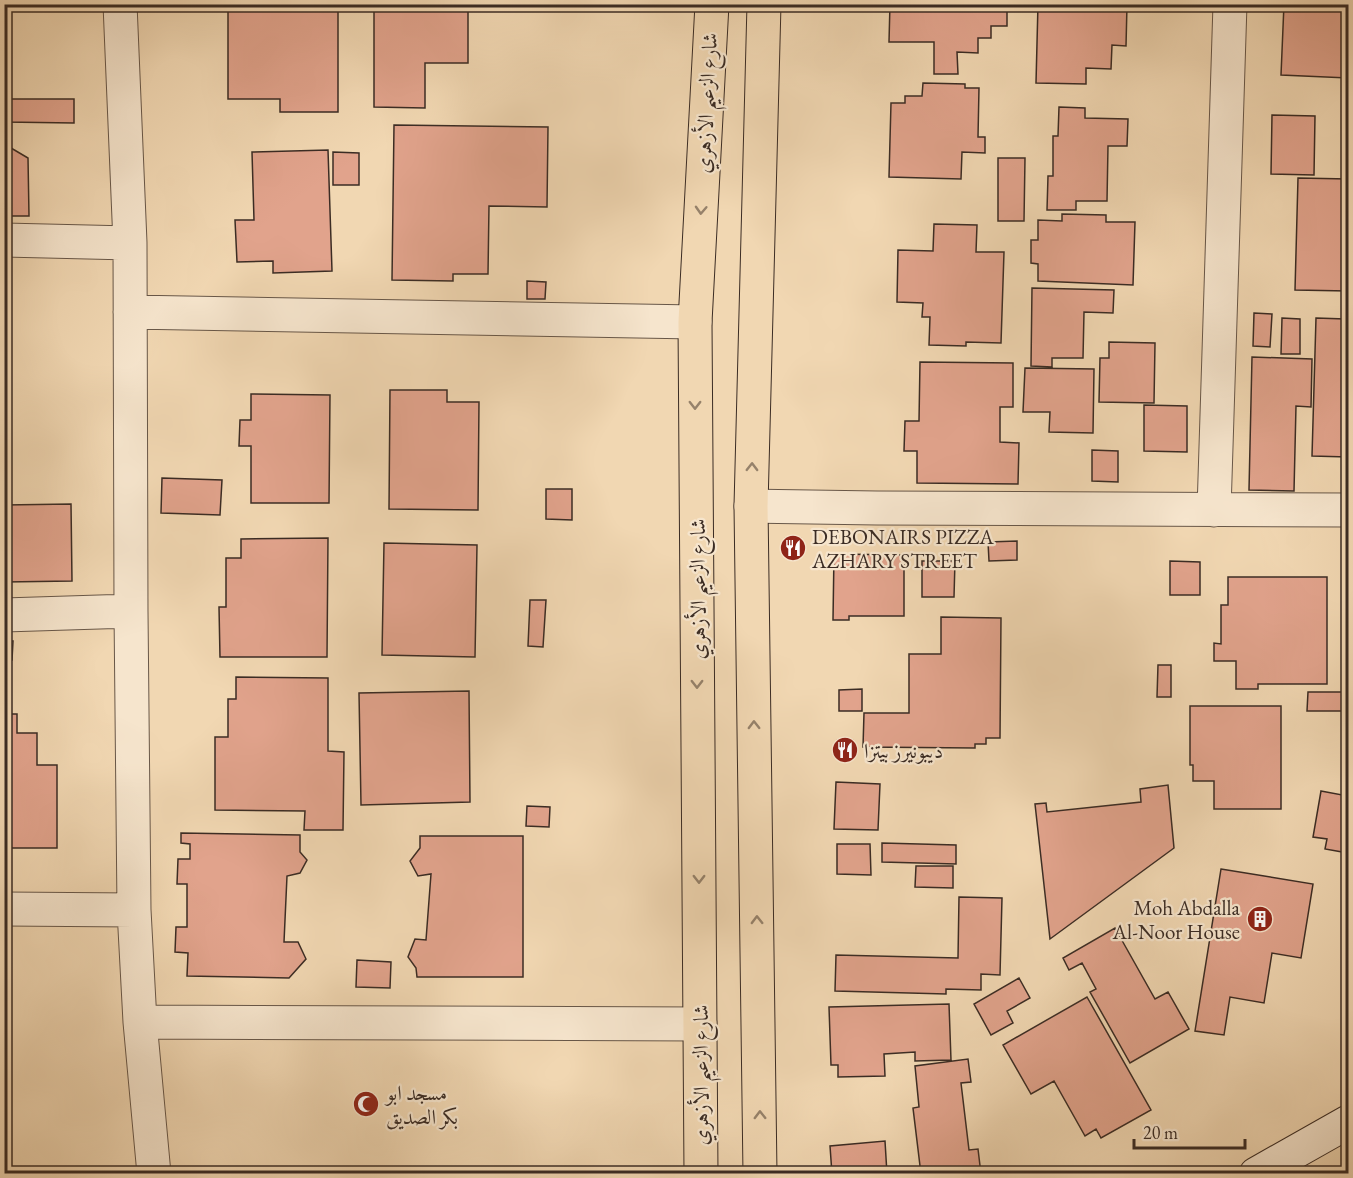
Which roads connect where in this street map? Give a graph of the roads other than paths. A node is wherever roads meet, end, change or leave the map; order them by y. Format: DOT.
graph roads {
  1 [pos="120,4"];
  2 [pos="711,4"];
  3 [pos="764,4"];
  4 [pos="1230,4"];
  5 [pos="4,240"];
  6 [pos="130,243"];
  7 [pos="130,312"];
  8 [pos="695,322"];
  9 [pos="751,506"];
  10 [pos="1214,510"];
  11 [pos="1348,510"];
  12 [pos="131,611"];
  13 [pos="4,615"];
  14 [pos="4,909"];
  15 [pos="134,910"];
  16 [pos="140,1022"];
  17 [pos="700,1024"];
  18 [pos="1348,1122"];
  19 [pos="154,1173"];
  20 [pos="701,1173"];
  21 [pos="760,1173"];
  22 [pos="1256,1173"];
  1 -- 6 [label="street"];
  2 -- 8 [label="main road, شارع الزعيم الأزهري, one-way"];
  9 -- 3 [label="main road, one-way"];
  4 -- 10 [label="street"];
  5 -- 6 [label="street"];
  6 -- 7 [label="street"];
  7 -- 8 [label="street"];
  7 -- 12 [label="street"];
  8 -- 17 [label="main road, شارع الزعيم الأزهري, one-way"];
  9 -- 10 [label="street"];
  21 -- 9 [label="main road, one-way"];
  10 -- 11 [label="street"];
  12 -- 13 [label="street"];
  12 -- 15 [label="street"];
  14 -- 15 [label="street"];
  15 -- 16 [label="street"];
  16 -- 17 [label="street"];
  16 -- 19 [label="street"];
  17 -- 20 [label="main road, شارع الزعيم الأزهري"];
  18 -- 22 [label="street"];
}
